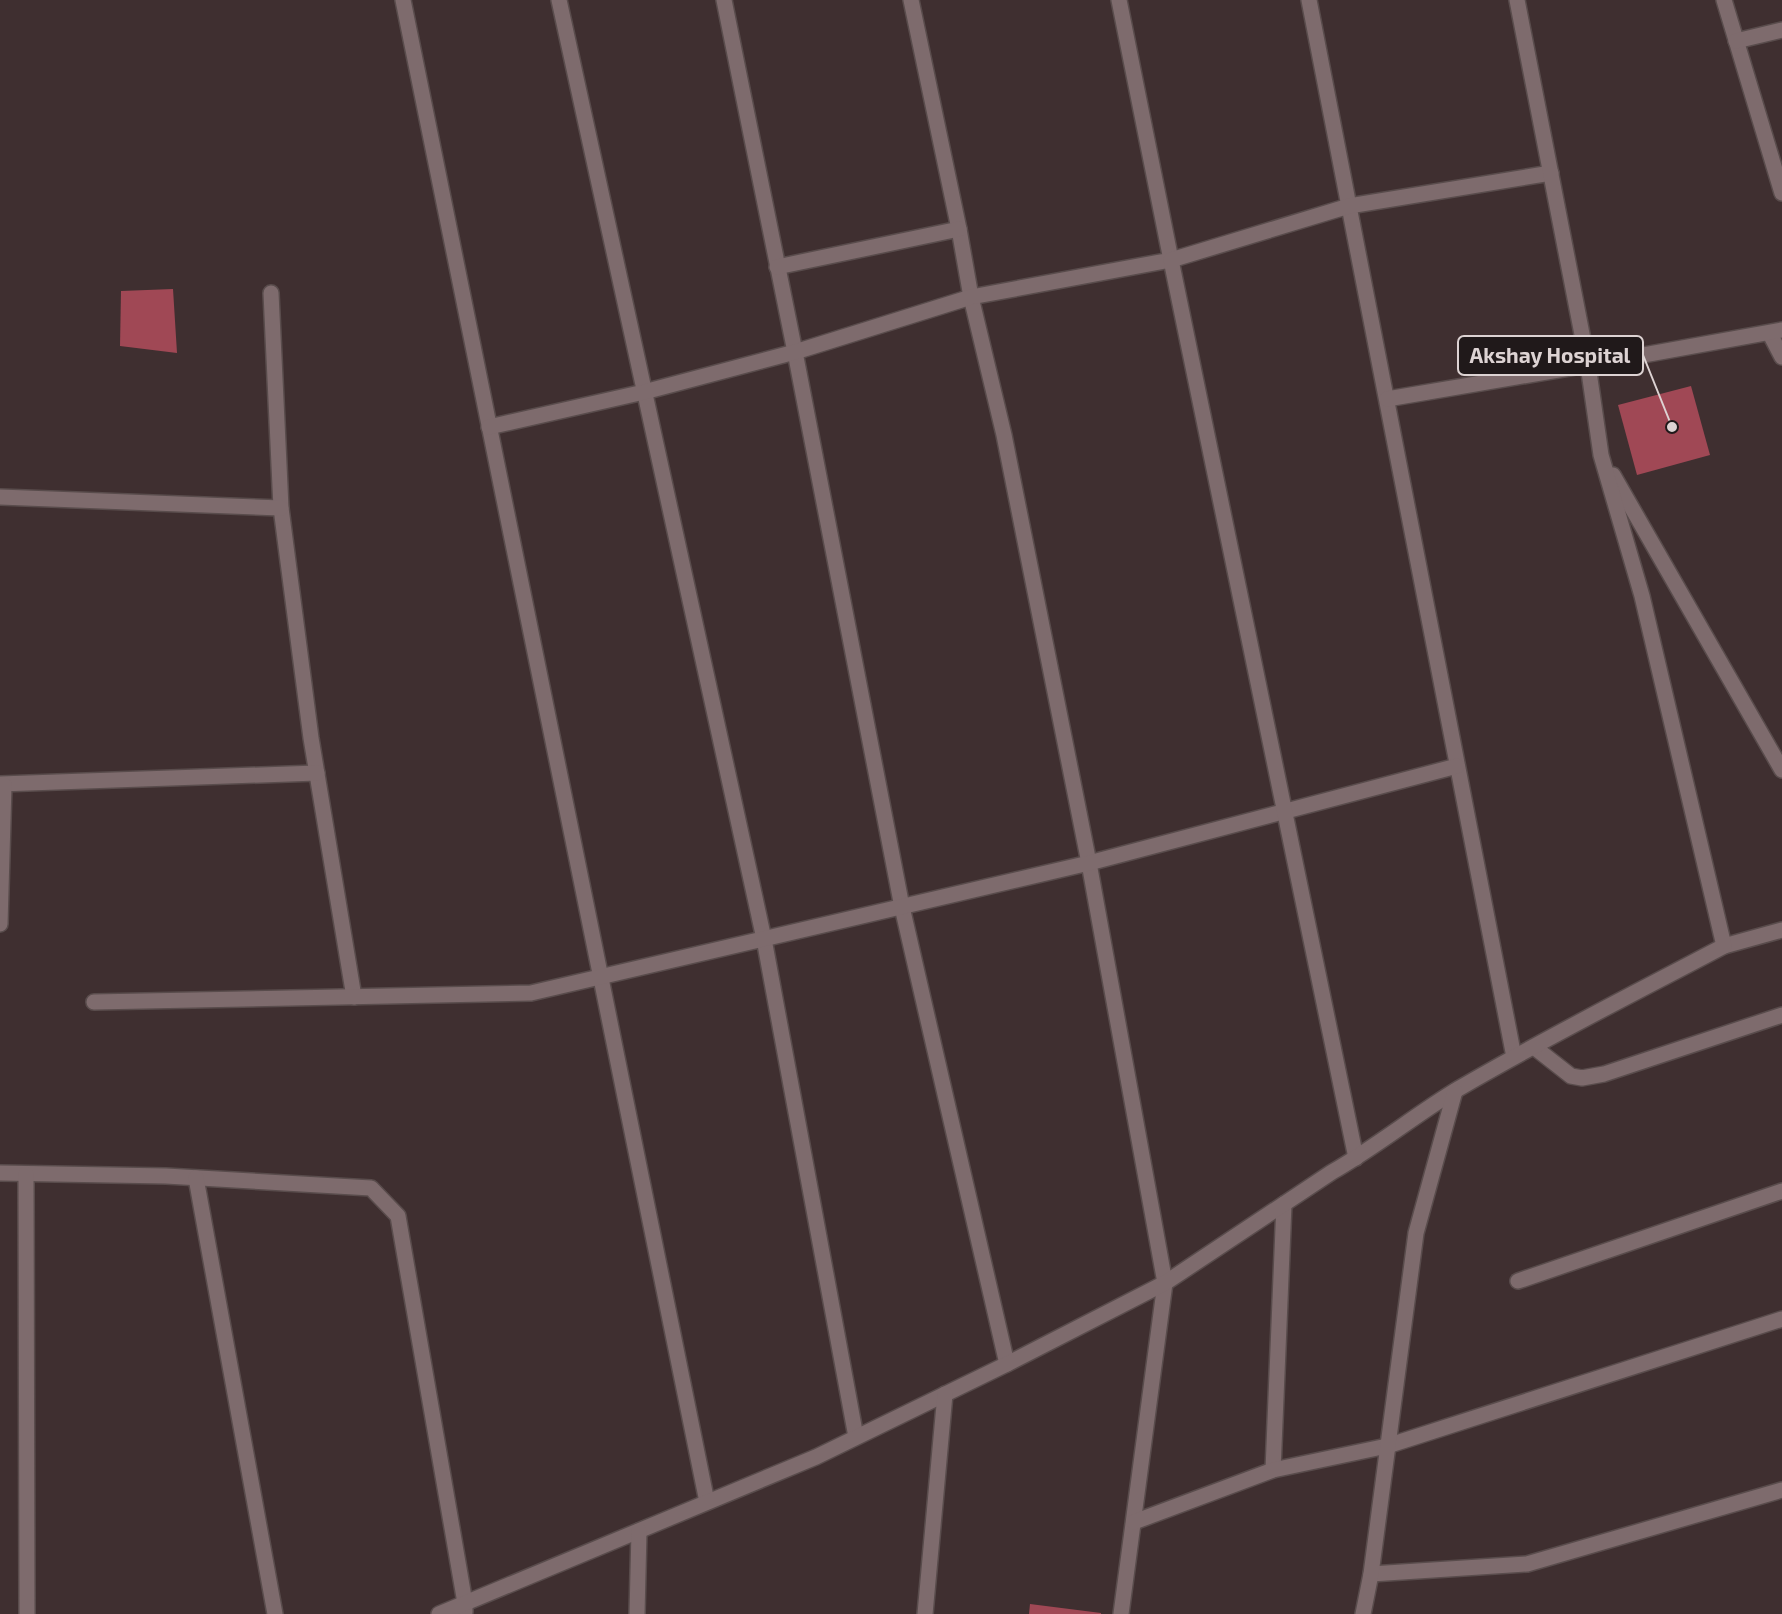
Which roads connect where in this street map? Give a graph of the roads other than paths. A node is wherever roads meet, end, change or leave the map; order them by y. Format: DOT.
graph roads {
  1 [pos="403,0"];
  2 [pos="558,0"];
  3 [pos="724,0"];
  4 [pos="911,0"];
  5 [pos="1119,0"];
  6 [pos="1309,0"];
  7 [pos="1517,0"];
  8 [pos="1724,0"];
  9 [pos="1782,30"];
  10 [pos="1736,40"];
  11 [pos="1551,173"];
  12 [pos="1782,193"];
  13 [pos="1349,206"];
  14 [pos="959,229"];
  15 [pos="1171,260"];
  16 [pos="777,267"];
  17 [pos="271,293"];
  18 [pos="971,297"];
  19 [pos="1776,332"];
  20 [pos="795,352"];
  21 [pos="1782,357"];
  22 [pos="1588,365"];
  23 [pos="644,392"];
  24 [pos="1387,399"];
  25 [pos="489,427"];
  26 [pos="1601,455"];
  27 [pos="0,496"];
  28 [pos="281,508"];
  29 [pos="1457,765"];
  30 [pos="1782,770"];
  31 [pos="317,773"];
  32 [pos="2,784"];
  33 [pos="1285,811"];
  34 [pos="1089,863"];
  35 [pos="902,907"];
  36 [pos="0,924"];
  37 [pos="1782,930"];
  38 [pos="764,939"];
  39 [pos="1724,946"];
  40 [pos="601,976"];
  41 [pos="354,997"];
  42 [pos="94,1002"];
  43 [pos="1782,1015"];
  44 [pos="1534,1047"];
  45 [pos="1514,1057"];
  46 [pos="1455,1091"];
  47 [pos="1356,1158"];
  48 [pos="0,1173"];
  49 [pos="26,1174"];
  50 [pos="196,1178"];
  51 [pos="1782,1191"];
  52 [pos="1284,1204"];
  53 [pos="1518,1281"];
  54 [pos="1165,1283"];
  55 [pos="1782,1319"];
  56 [pos="1007,1364"];
  57 [pos="945,1394"];
  58 [pos="856,1437"];
  59 [pos="1387,1446"];
  60 [pos="1274,1470"];
  61 [pos="1782,1490"];
  62 [pos="707,1502"];
  63 [pos="1134,1522"];
  64 [pos="639,1531"];
  65 [pos="1371,1574"];
  66 [pos="465,1609"];
  67 [pos="27,1614"];
  68 [pos="275,1614"];
  69 [pos="439,1614"];
  70 [pos="638,1614"];
  71 [pos="925,1614"];
  72 [pos="1121,1614"];
  73 [pos="1363,1614"];
  1 -- 25 [label="street"];
  2 -- 23 [label="street"];
  3 -- 16 [label="street"];
  4 -- 14 [label="street"];
  5 -- 15 [label="street"];
  6 -- 13 [label="street"];
  7 -- 11 [label="street"];
  8 -- 10 [label="street"];
  9 -- 10 [label="street"];
  10 -- 12 [label="street"];
  11 -- 13 [label="street"];
  11 -- 22 [label="street"];
  13 -- 15 [label="street"];
  13 -- 24 [label="street"];
  14 -- 16 [label="street"];
  14 -- 18 [label="street"];
  15 -- 18 [label="street"];
  15 -- 33 [label="street"];
  16 -- 20 [label="street"];
  17 -- 28 [label="street"];
  18 -- 20 [label="street"];
  18 -- 34 [label="street"];
  19 -- 21 [label="street"];
  19 -- 22 [label="street"];
  20 -- 23 [label="street"];
  20 -- 35 [label="street"];
  22 -- 24 [label="street"];
  22 -- 26 [label="street"];
  23 -- 25 [label="street"];
  23 -- 38 [label="street"];
  24 -- 29 [label="street"];
  25 -- 40 [label="street"];
  26 -- 30 [label="street"];
  26 -- 39 [label="street"];
  27 -- 28 [label="street"];
  28 -- 31 [label="street"];
  29 -- 33 [label="street"];
  29 -- 45 [label="street"];
  31 -- 32 [label="street"];
  31 -- 41 [label="street"];
  32 -- 36 [label="street"];
  33 -- 34 [label="street"];
  33 -- 47 [label="street"];
  34 -- 35 [label="street"];
  34 -- 54 [label="street"];
  35 -- 38 [label="street"];
  35 -- 56 [label="street"];
  37 -- 39 [label="street"];
  38 -- 40 [label="street"];
  38 -- 58 [label="street"];
  39 -- 44 [label="street"];
  40 -- 41 [label="street"];
  40 -- 62 [label="street"];
  41 -- 42 [label="street"];
  43 -- 44 [label="street"];
  44 -- 45 [label="street"];
  45 -- 46 [label="street"];
  46 -- 47 [label="street"];
  46 -- 59 [label="street"];
  47 -- 52 [label="street"];
  48 -- 49 [label="street"];
  49 -- 50 [label="street"];
  49 -- 67 [label="street"];
  50 -- 66 [label="street"];
  50 -- 68 [label="street"];
  51 -- 53 [label="street"];
  52 -- 54 [label="street"];
  52 -- 60 [label="street"];
  54 -- 56 [label="street"];
  54 -- 63 [label="street"];
  55 -- 59 [label="street"];
  56 -- 57 [label="street"];
  57 -- 58 [label="street"];
  57 -- 71 [label="street"];
  58 -- 62 [label="street"];
  59 -- 60 [label="street"];
  59 -- 65 [label="street"];
  60 -- 63 [label="street"];
  61 -- 65 [label="street"];
  62 -- 64 [label="street"];
  63 -- 72 [label="street"];
  64 -- 66 [label="street"];
  64 -- 70 [label="street"];
  65 -- 73 [label="street"];
  66 -- 69 [label="street"];
}
